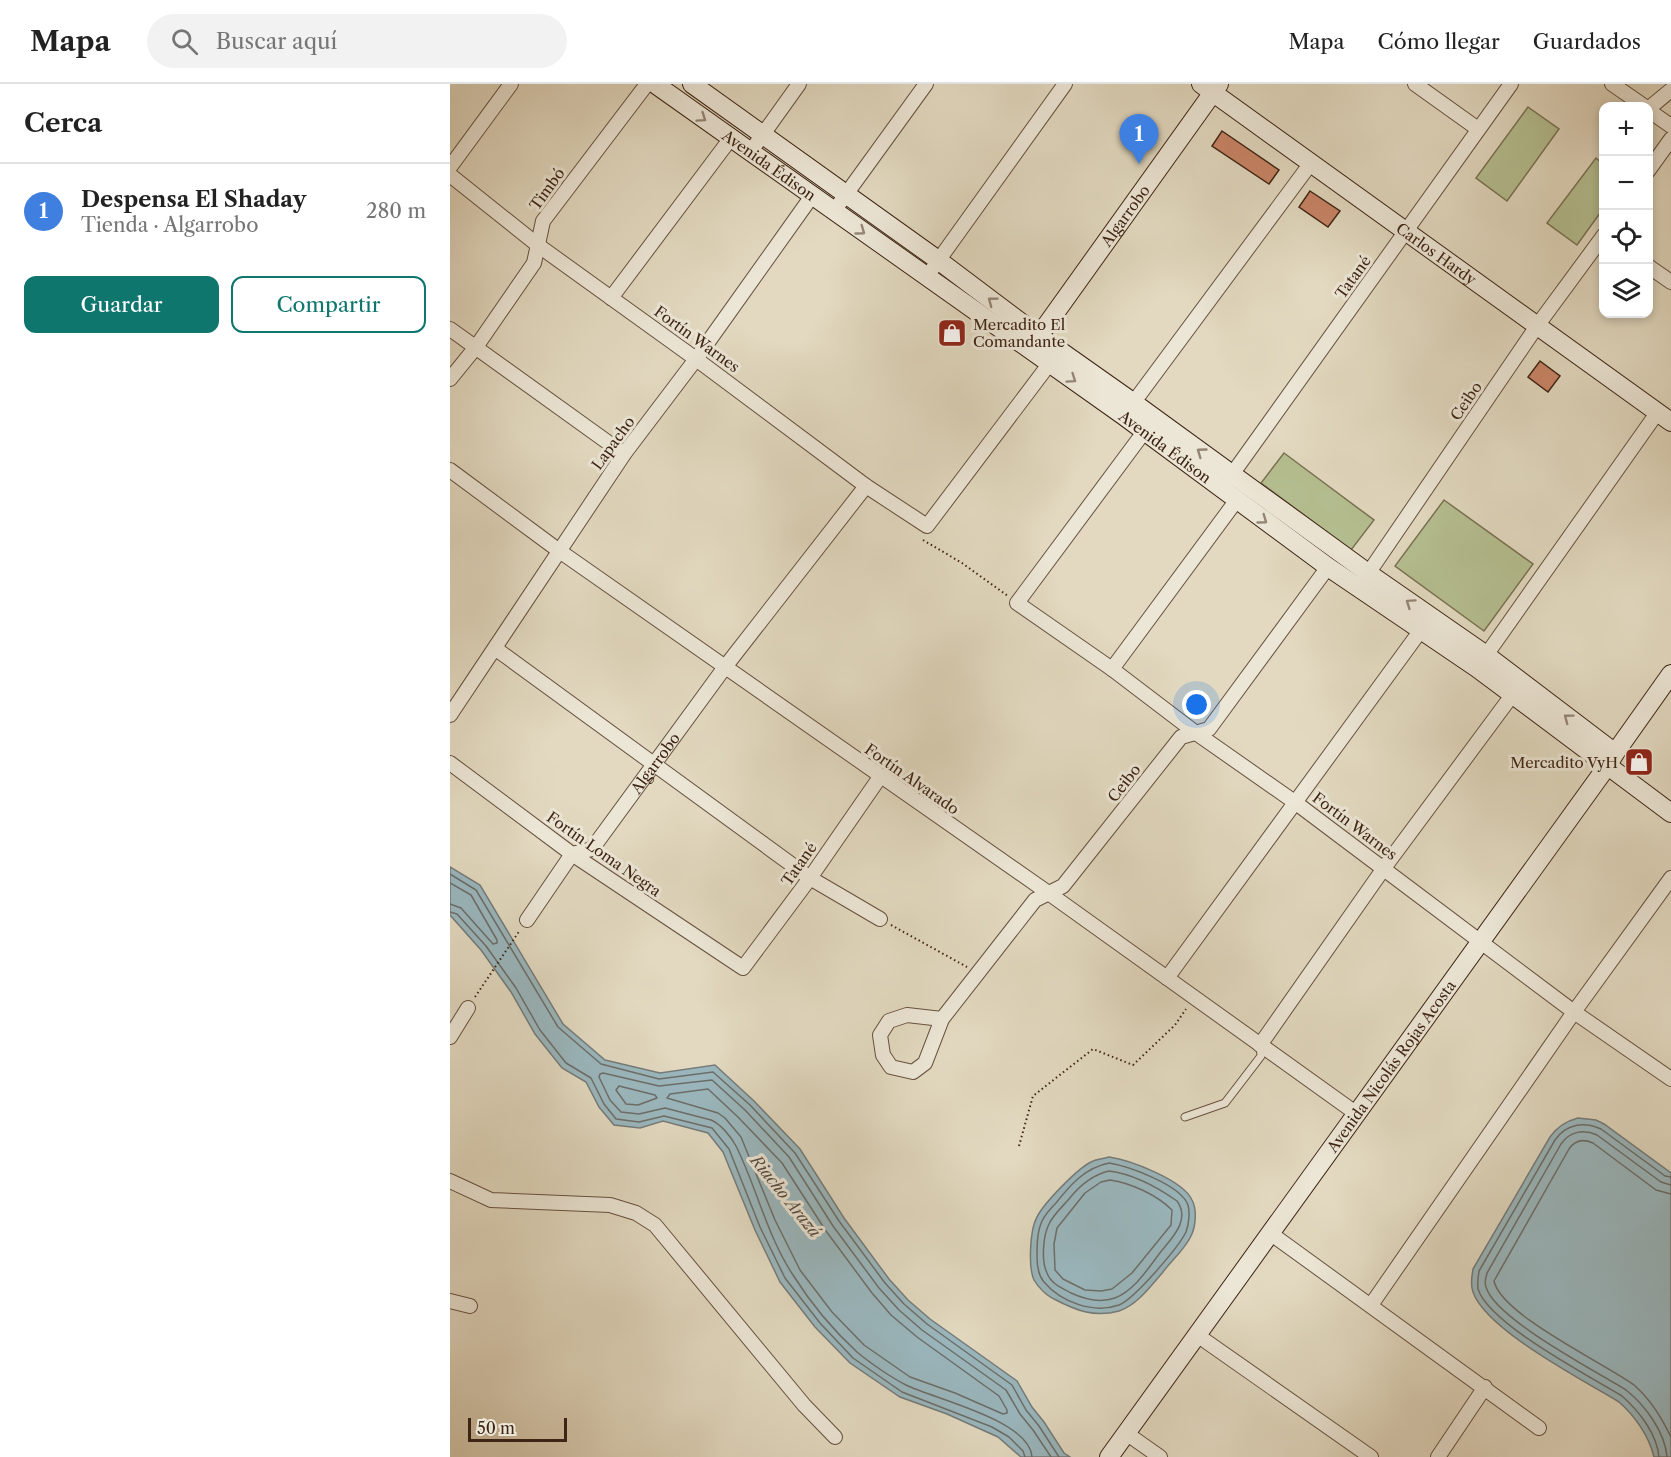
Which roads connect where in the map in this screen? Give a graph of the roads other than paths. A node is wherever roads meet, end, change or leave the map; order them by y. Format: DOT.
graph roads {
  1 [pos="511,84"];
  2 [pos="647,84"];
  3 [pos="655,84"];
  4 [pos="692,84"];
  5 [pos="799,84"];
  6 [pos="926,84"];
  7 [pos="1065,84"];
  8 [pos="1415,84"];
  9 [pos="1510,84"];
  10 [pos="1612,84"];
  11 [pos="1211,87"];
  12 [pos="1671,90"];
  13 [pos="1638,102"];
  14 [pos="1653,105"];
  15 [pos="1653,113"];
  16 [pos="1671,126"];
  17 [pos="1478,129"];
  18 [pos="762,135"];
  19 [pos="732,138"];
  20 [pos="1671,139"];
  21 [pos="751,151"];
  22 [pos="1311,163"];
  23 [pos="1653,164"];
  24 [pos="450,167"];
  25 [pos="450,175"];
  26 [pos="846,194"];
  27 [pos="812,196"];
  28 [pos="834,211"];
  29 [pos="1406,232"];
  30 [pos="1599,242"];
  31 [pos="539,246"];
  32 [pos="938,260"];
  33 [pos="1653,269"];
  34 [pos="926,277"];
  35 [pos="1671,282"];
  36 [pos="611,298"];
  37 [pos="1537,326"];
  38 [pos="450,329"];
  39 [pos="1034,342"];
  40 [pos="476,347"];
  41 [pos="696,359"];
  42 [pos="1050,363"];
  43 [pos="450,379"];
  44 [pos="1129,409"];
  45 [pos="1664,417"];
  46 [pos="1144,432"];
  47 [pos="624,454"];
  48 [pos="450,470"];
  49 [pos="1227,482"];
  50 [pos="866,486"];
  51 [pos="1236,501"];
  52 [pos="558,550"];
  53 [pos="1328,567"];
  54 [pos="1364,580"];
  55 [pos="1421,630"];
  56 [pos="496,649"];
  57 [pos="1481,662"];
  58 [pos="725,667"];
  59 [pos="1112,669"];
  60 [pos="1671,674"];
  61 [pos="1513,694"];
  62 [pos="450,715"];
  63 [pos="1196,733"];
  64 [pos="1611,759"];
  65 [pos="450,763"];
  66 [pos="655,766"];
  67 [pos="880,777"];
  68 [pos="1296,803"];
  69 [pos="1671,813"];
  70 [pos="572,854"];
  71 [pos="1384,868"];
  72 [pos="810,878"];
  73 [pos="1671,878"];
  74 [pos="1047,892"];
  75 [pos="880,919"];
  76 [pos="527,920"];
  77 [pos="1480,942"];
  78 [pos="743,968"];
  79 [pos="1167,978"];
  80 [pos="468,1008"];
  81 [pos="1574,1012"];
  82 [pos="942,1019"];
  83 [pos="450,1037"];
  84 [pos="1260,1045"];
  85 [pos="1671,1079"];
  86 [pos="1357,1114"];
  87 [pos="1185,1117"];
  88 [pos="450,1181"];
  89 [pos="1270,1233"];
  90 [pos="450,1301"];
  91 [pos="1371,1305"];
  92 [pos="470,1306"];
  93 [pos="1197,1335"];
  94 [pos="1485,1387"];
  95 [pos="1539,1428"];
  96 [pos="1126,1433"];
  97 [pos="835,1437"];
  98 [pos="1109,1457"];
  99 [pos="1160,1457"];
  100 [pos="1371,1457"];
  101 [pos="1438,1457"];
  1 -- 24 [label="street"];
  2 -- 31 [label="street, Timbó"];
  3 -- 19 [label="main road, Avenida Édison, one-way"];
  4 -- 18 [label="main road, Avenida Édison"];
  5 -- 18 [label="street"];
  6 -- 26 [label="street"];
  7 -- 32 [label="street"];
  8 -- 17 [label="street"];
  9 -- 17 [label="street, Tatané"];
  10 -- 13 [label="street"];
  11 -- 22 [label="main road, Carlos Hardy"];
  11 -- 39 [label="main road, Algarrobo"];
  12 -- 14 [label="street"];
  15 -- 16 [label="street"];
  17 -- 29 [label="street, Tatané"];
  18 -- 21 [label="street"];
  18 -- 26 [label="main road, Avenida Édison"];
  19 -- 21 [label="main road, Avenida Édison"];
  19 -- 36 [label="street"];
  20 -- 23 [label="street"];
  21 -- 27 [label="main road, Avenida Édison"];
  22 -- 29 [label="main road, Carlos Hardy"];
  22 -- 44 [label="street"];
  25 -- 31 [label="street, Fortín Warnes"];
  26 -- 28 [label="street"];
  26 -- 32 [label="main road, Avenida Édison"];
  27 -- 28 [label="main road, Avenida Édison"];
  27 -- 41 [label="street, Lapacho"];
  28 -- 34 [label="main road, Avenida Édison, one-way"];
  29 -- 37 [label="main road, Carlos Hardy"];
  29 -- 49 [label="street, Tatané"];
  30 -- 37 [label="street, Ceibo"];
  31 -- 36 [label="street, Fortín Warnes"];
  31 -- 40 [label="street, Timbó"];
  32 -- 34 [label="street"];
  39 -- 32 [label="main road, Avenida Édison, one-way"];
  33 -- 35 [label="street"];
  34 -- 39 [label="main road, Avenida Édison"];
  36 -- 41 [label="street, Fortín Warnes"];
  37 -- 45 [label="main road, Carlos Hardy"];
  37 -- 54 [label="street, Ceibo"];
  38 -- 40 [label="street"];
  39 -- 42 [label="main road, Avenida Édison"];
  39 -- 44 [label="main road, Avenida Édison"];
  40 -- 43 [label="street, Timbó"];
  40 -- 47 [label="street"];
  41 -- 47 [label="street, Lapacho"];
  41 -- 50 [label="street, Fortín Warnes"];
  42 -- 44 [label="main road, Avenida Édison, one-way"];
  42 -- 50 [label="street, Fortín Warnes"];
  44 -- 46 [label="main road, Avenida Édison"];
  49 -- 44 [label="main road, Avenida Édison, one-way"];
  45 -- 57 [label="street"];
  46 -- 49 [label="main road, Avenida Édison"];
  46 -- 59 [label="street, Fortín Warnes"];
  47 -- 52 [label="street, Lapacho"];
  48 -- 52 [label="street, Fortín Alvarado"];
  49 -- 51 [label="main road, Avenida Édison"];
  49 -- 54 [label="main road, Avenida Édison"];
  50 -- 58 [label="street, Algarrobo"];
  51 -- 53 [label="main road, Avenida Édison, one-way"];
  51 -- 59 [label="street"];
  52 -- 56 [label="street, Lapacho"];
  52 -- 58 [label="street, Fortín Alvarado"];
  53 -- 54 [label="main road, Avenida Édison"];
  53 -- 63 [label="street, Ceibo"];
  54 -- 55 [label="main road, Avenida Édison"];
  57 -- 54 [label="main road, Avenida Édison, one-way"];
  55 -- 57 [label="main road, Avenida Édison"];
  55 -- 68 [label="street"];
  56 -- 62 [label="street, Lapacho"];
  56 -- 66 [label="street"];
  57 -- 61 [label="main road, Avenida Édison"];
  64 -- 57 [label="main road, Avenida Édison, one-way"];
  58 -- 66 [label="street, Algarrobo"];
  58 -- 67 [label="street, Fortín Alvarado"];
  59 -- 63 [label="street, Fortín Warnes"];
  60 -- 64 [label="main road, Avenida Nicolás Rojas Acosta"];
  61 -- 64 [label="main road, Avenida Édison"];
  61 -- 71 [label="street"];
  63 -- 68 [label="street, Fortín Warnes"];
  63 -- 74 [label="street, Ceibo"];
  64 -- 69 [label="main road, Avenida Édison"];
  64 -- 77 [label="main road, Avenida Nicolás Rojas Acosta"];
  65 -- 70 [label="street, Fortín Loma Negra"];
  66 -- 70 [label="street, Algarrobo"];
  66 -- 72 [label="street"];
  67 -- 72 [label="street, Tatané"];
  67 -- 74 [label="street, Fortín Alvarado"];
  68 -- 71 [label="street, Fortín Warnes"];
  68 -- 79 [label="street"];
  70 -- 76 [label="street, Algarrobo"];
  70 -- 78 [label="street, Fortín Loma Negra"];
  71 -- 77 [label="street, Fortín Warnes"];
  71 -- 84 [label="street"];
  72 -- 75 [label="street"];
  72 -- 78 [label="street, Tatané"];
  73 -- 81 [label="street"];
  74 -- 79 [label="street, Fortín Alvarado"];
  74 -- 82 [label="street, Ceibo"];
  77 -- 81 [label="street, Fortín Warnes"];
  77 -- 86 [label="main road, Avenida Nicolás Rojas Acosta"];
  79 -- 84 [label="street, Fortín Alvarado"];
  80 -- 83 [label="street"];
  81 -- 85 [label="street, Fortín Warnes"];
  81 -- 91 [label="street"];
  82 -- 82 [label="street, Ceibo"];
  84 -- 86 [label="street, Fortín Alvarado"];
  84 -- 87 [label="lane"];
  86 -- 89 [label="main road, Avenida Nicolás Rojas Acosta"];
  88 -- 97 [label="street"];
  89 -- 91 [label="street"];
  89 -- 93 [label="main road, Avenida Nicolás Rojas Acosta"];
  90 -- 92 [label="street"];
  91 -- 94 [label="street"];
  93 -- 96 [label="main road, Avenida Nicolás Rojas Acosta"];
  93 -- 100 [label="street"];
  94 -- 95 [label="street"];
  94 -- 101 [label="street"];
  96 -- 98 [label="main road, Avenida Nicolás Rojas Acosta"];
  96 -- 99 [label="street"];
}
